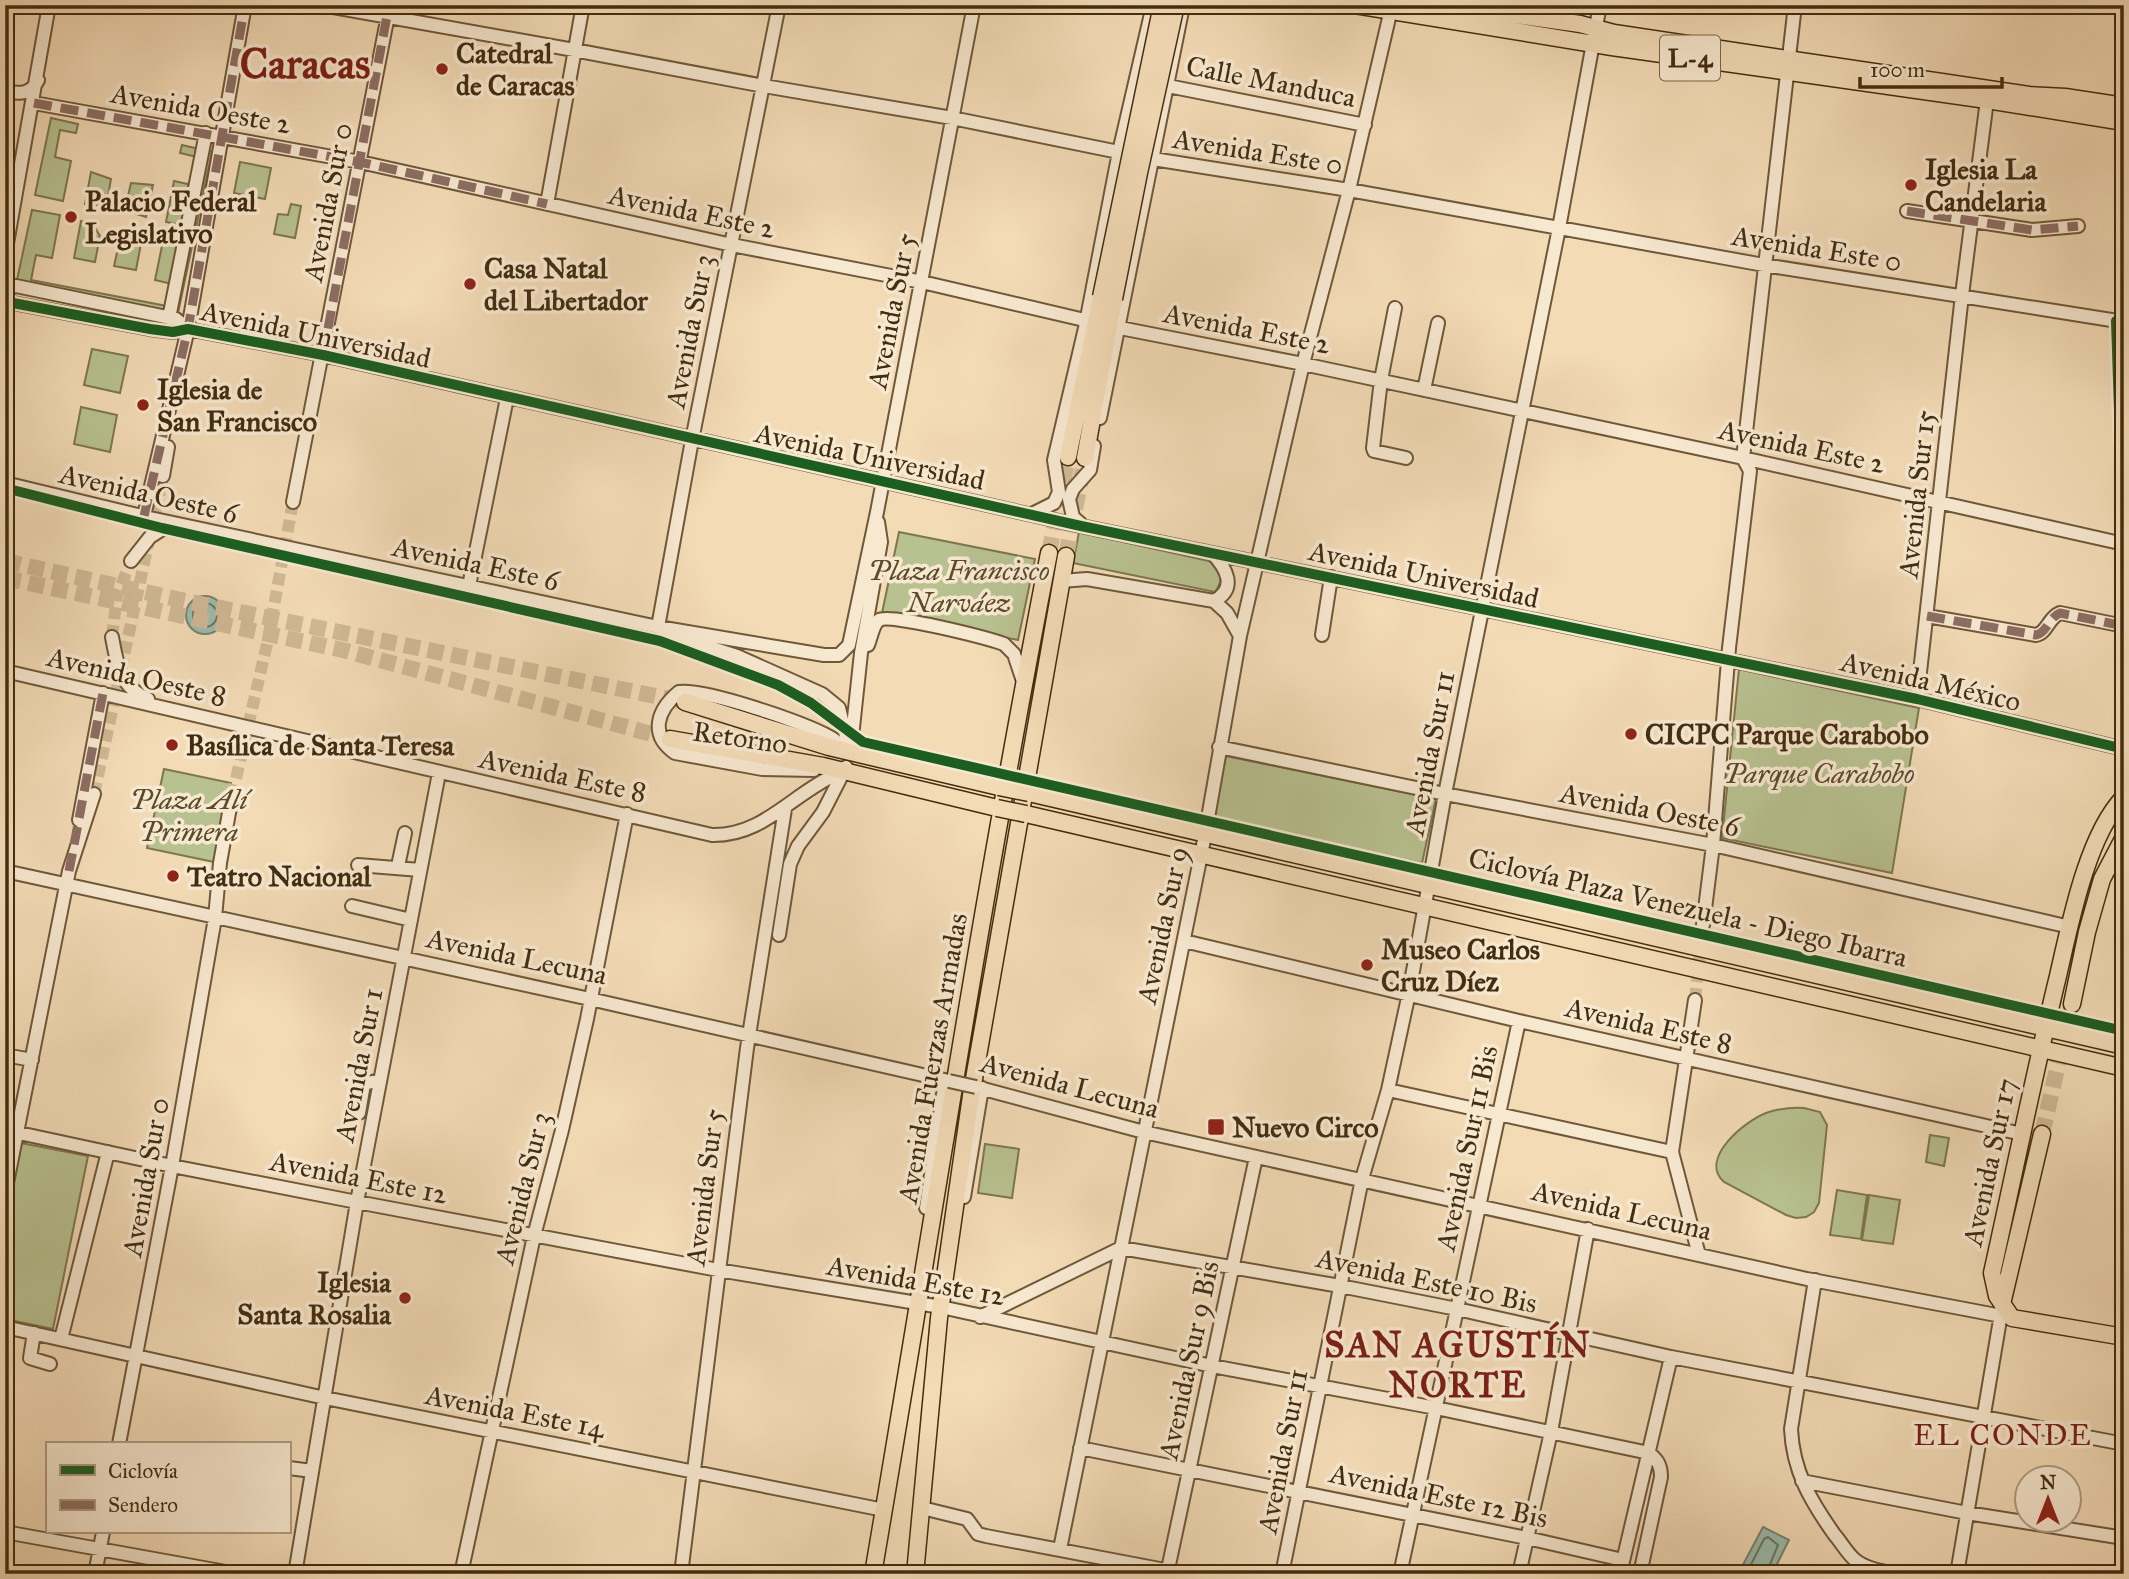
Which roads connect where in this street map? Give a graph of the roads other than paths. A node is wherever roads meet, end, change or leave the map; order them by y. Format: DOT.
graph roads {
  1 [pos="49,5"];
  2 [pos="244,5"];
  3 [pos="322,5"];
  4 [pos="583,5"];
  5 [pos="779,5"];
  6 [pos="974,5"];
  7 [pos="1153,5"];
  8 [pos="1163,5"];
  9 [pos="1176,5"];
  10 [pos="1184,5"];
  11 [pos="1355,5"];
  12 [pos="1445,5"];
  13 [pos="1600,5"];
  14 [pos="1795,5"];
  15 [pos="1392,8"];
  16 [pos="389,11"];
  17 [pos="1594,35"];
  18 [pos="574,50"];
  19 [pos="1788,65"];
  20 [pos="38,80"];
  21 [pos="764,86"];
  22 [pos="1168,86"];
  23 [pos="5,91"];
  24 [pos="1987,100"];
  25 [pos="2029,101"];
  26 [pos="34,103"];
  27 [pos="2105,108"];
  28 [pos="2124,112"];
  29 [pos="952,118"];
  30 [pos="2124,122"];
  31 [pos="1364,125"];
  32 [pos="2124,128"];
  33 [pos="206,133"];
  34 [pos="221,135"];
  35 [pos="1119,152"];
  36 [pos="1153,159"];
  37 [pos="360,162"];
  38 [pos="1349,190"];
  39 [pos="547,204"];
  40 [pos="1907,211"];
  41 [pos="1971,219"];
  42 [pos="2078,226"];
  43 [pos="1559,229"];
  44 [pos="732,245"];
  45 [pos="5,255"];
  46 [pos="1764,265"];
  47 [pos="922,282"];
  48 [pos="5,288"];
  49 [pos="1962,295"];
  50 [pos="5,296"];
  51 [pos="1107,301"];
  52 [pos="1395,308"];
  53 [pos="169,318"];
  54 [pos="2124,322"];
  55 [pos="1438,323"];
  56 [pos="1103,324"];
  57 [pos="188,329"];
  58 [pos="323,355"];
  59 [pos="1303,364"];
  60 [pos="1381,380"];
  61 [pos="1424,390"];
  62 [pos="508,398"];
  63 [pos="1522,411"];
  64 [pos="692,440"];
  65 [pos="1406,458"];
  66 [pos="1743,458"];
  67 [pos="1074,461"];
  68 [pos="163,476"];
  69 [pos="883,481"];
  70 [pos="5,483"];
  71 [pos="1940,501"];
  72 [pos="293,502"];
  73 [pos="877,512"];
  74 [pos="1030,514"];
  75 [pos="144,516"];
  76 [pos="172,523"];
  77 [pos="1092,528"];
  78 [pos="2124,544"];
  79 [pos="283,547"];
  80 [pos="1049,553"];
  81 [pos="1212,553"];
  82 [pos="1066,556"];
  83 [pos="131,561"];
  84 [pos="1257,562"];
  85 [pos="1332,578"];
  86 [pos="1061,581"];
  87 [pos="469,586"];
  88 [pos="1214,601"];
  89 [pos="1482,609"];
  90 [pos="1927,616"];
  91 [pos="2124,626"];
  92 [pos="658,627"];
  93 [pos="1322,635"];
  94 [pos="1240,636"];
  95 [pos="112,637"];
  96 [pos="844,651"];
  97 [pos="861,653"];
  98 [pos="1728,660"];
  99 [pos="5,671"];
  100 [pos="1023,687"];
  101 [pos="103,693"];
  102 [pos="1917,699"];
  103 [pos="685,702"];
  104 [pos="173,709"];
  105 [pos="257,729"];
  106 [pos="670,739"];
  107 [pos="1219,747"];
  108 [pos="2124,749"];
  109 [pos="850,752"];
  110 [pos="846,770"];
  111 [pos="439,773"];
  112 [pos="94,794"];
  113 [pos="1445,794"];
  114 [pos="232,796"];
  115 [pos="2124,797"];
  116 [pos="785,809"];
  117 [pos="627,814"];
  118 [pos="405,833"];
  119 [pos="1205,835"];
  120 [pos="2124,837"];
  121 [pos="1713,845"];
  122 [pos="1201,855"];
  123 [pos="358,865"];
  124 [pos="398,866"];
  125 [pos="421,870"];
  126 [pos="5,871"];
  127 [pos="68,877"];
  128 [pos="1428,886"];
  129 [pos="352,906"];
  130 [pos="1424,906"];
  131 [pos="215,918"];
  132 [pos="411,920"];
  133 [pos="1703,925"];
  134 [pos="2070,927"];
  135 [pos="779,935"];
  136 [pos="1184,941"];
  137 [pos="403,958"];
  138 [pos="1409,993"];
  139 [pos="590,999"];
  140 [pos="1695,1000"];
  141 [pos="2072,1004"];
  142 [pos="1519,1021"];
  143 [pos="2045,1028"];
  144 [pos="749,1036"];
  145 [pos="2124,1046"];
  146 [pos="2040,1049"];
  147 [pos="5,1055"];
  148 [pos="1686,1059"];
  149 [pos="32,1060"];
  150 [pos="2124,1068"];
  151 [pos="380,1080"];
  152 [pos="947,1081"];
  153 [pos="979,1087"];
  154 [pos="1388,1090"];
  155 [pos="359,1113"];
  156 [pos="1499,1114"];
  157 [pos="12,1131"];
  158 [pos="1144,1132"];
  159 [pos="2022,1134"];
  160 [pos="2042,1134"];
  161 [pos="108,1152"];
  162 [pos="1672,1152"];
  163 [pos="1256,1157"];
  164 [pos="172,1166"];
  165 [pos="1362,1179"];
  166 [pos="5,1193"];
  167 [pos="357,1202"];
  168 [pos="1479,1205"];
  169 [pos="1588,1229"];
  170 [pos="534,1236"];
  171 [pos="1121,1248"];
  172 [pos="1699,1255"];
  173 [pos="1234,1266"];
  174 [pos="718,1270"];
  175 [pos="1992,1273"];
  176 [pos="1815,1280"];
  177 [pos="1340,1286"];
  178 [pos="2006,1287"];
  179 [pos="916,1304"];
  180 [pos="941,1307"];
  181 [pos="1457,1309"];
  182 [pos="2005,1313"];
  183 [pos="980,1317"];
  184 [pos="5,1327"];
  185 [pos="34,1333"];
  186 [pos="1570,1334"];
  187 [pos="2124,1337"];
  188 [pos="61,1339"];
  189 [pos="1101,1340"];
  190 [pos="137,1355"];
  191 [pos="1671,1357"];
  192 [pos="50,1364"];
  193 [pos="1212,1366"];
  194 [pos="1799,1382"];
  195 [pos="1320,1385"];
  196 [pos="325,1398"];
  197 [pos="1436,1408"];
  198 [pos="1983,1417"];
  199 [pos="491,1431"];
  200 [pos="1551,1432"];
  201 [pos="120,1442"];
  202 [pos="2124,1444"];
  203 [pos="1080,1448"];
  204 [pos="1649,1453"];
  205 [pos="290,1468"];
  206 [pos="1189,1469"];
  207 [pos="312,1471"];
  208 [pos="694,1472"];
  209 [pos="1802,1480"];
  210 [pos="1299,1491"];
  211 [pos="922,1508"];
  212 [pos="884,1510"];
  213 [pos="1967,1513"];
  214 [pos="1412,1516"];
  215 [pos="5,1531"];
  216 [pos="102,1534"];
  217 [pos="1527,1538"];
  218 [pos="2124,1538"];
  219 [pos="99,1548"];
  220 [pos="1060,1549"];
  221 [pos="1623,1560"];
  222 [pos="1168,1572"];
  223 [pos="95,1574"];
  224 [pos="237,1574"];
  225 [pos="295,1574"];
  226 [pos="461,1574"];
  227 [pos="681,1574"];
  228 [pos="873,1574"];
  229 [pos="915,1574"];
  230 [pos="1186,1574"];
  231 [pos="1282,1574"];
  232 [pos="1400,1574"];
  233 [pos="1519,1574"];
  234 [pos="1620,1574"];
  235 [pos="1640,1574"];
  236 [pos="1896,1574"];
  237 [pos="1957,1574"];
  1 -- 20 [label="street"];
  2 -- 34 [label="street"];
  3 -- 16 [label="street, Avenida Este 0"];
  4 -- 18 [label="street"];
  5 -- 21 [label="street, Avenida Sur 3"];
  6 -- 29 [label="street, Avenida Sur 5"];
  7 -- 35 [label="street"];
  8 -- 51 [label="main road, bridge"];
  9 -- 51 [label="main road, bridge"];
  10 -- 22 [label="street"];
  11 -- 15 [label="main road, L-4"];
  12 -- 17 [label="main road, L-4"];
  13 -- 17 [label="street, Avenida Sur 11"];
  14 -- 19 [label="street"];
  15 -- 17 [label="main road, L-4"];
  15 -- 31 [label="street, Avenida Sur 9"];
  16 -- 18 [label="street, Avenida Este 0"];
  16 -- 37 [label="street, Avenida Sur 0"];
  17 -- 19 [label="main road, L-4"];
  17 -- 43 [label="street, Avenida Sur 11"];
  18 -- 21 [label="street, Avenida Este 0"];
  18 -- 39 [label="street"];
  19 -- 24 [label="main road, L-4"];
  19 -- 25 [label="main road, L-4"];
  19 -- 46 [label="street"];
  20 -- 23 [label="street"];
  20 -- 26 [label="street"];
  21 -- 29 [label="street, Avenida Este 0"];
  21 -- 44 [label="street, Avenida Sur 3"];
  22 -- 31 [label="street, Calle Manduca"];
  22 -- 36 [label="street"];
  24 -- 25 [label="main road, L-4"];
  24 -- 41 [label="street, Avenida Sur 15"];
  25 -- 27 [label="main road, L-4"];
  25 -- 32 [label="street, L-4"];
  26 -- 33 [label="street, Avenida Oeste 2"];
  26 -- 45 [label="street"];
  27 -- 28 [label="main road, L-4"];
  27 -- 30 [label="main road, L-4"];
  29 -- 35 [label="street, Avenida Este 0"];
  29 -- 47 [label="street, Avenida Sur 5"];
  31 -- 38 [label="street, Avenida Sur 9"];
  33 -- 34 [label="street, Avenida Oeste 2"];
  33 -- 53 [label="street"];
  34 -- 37 [label="street, Avenida Oeste 2"];
  34 -- 57 [label="street"];
  35 -- 36 [label="street, Avenida Este 0"];
  35 -- 51 [label="street"];
  36 -- 38 [label="street, Avenida Este 0"];
  36 -- 51 [label="street"];
  37 -- 39 [label="street, Avenida Este 2"];
  37 -- 58 [label="street, Avenida Sur 0"];
  38 -- 43 [label="street, Avenida Este 0"];
  38 -- 59 [label="street, Avenida Sur 9"];
  39 -- 44 [label="street, Avenida Este 2"];
  40 -- 41 [label="street"];
  41 -- 42 [label="street"];
  41 -- 49 [label="street, Avenida Sur 15"];
  43 -- 46 [label="street, Avenida Este 0"];
  43 -- 63 [label="street, Avenida Sur 11"];
  44 -- 47 [label="street, Avenida Este 2"];
  44 -- 64 [label="street, Avenida Sur 3"];
  46 -- 49 [label="street, Avenida Este 0"];
  46 -- 66 [label="street"];
  47 -- 56 [label="street, Avenida Este 2"];
  47 -- 69 [label="street, Avenida Sur 5"];
  48 -- 53 [label="street, Avenida Universidad"];
  49 -- 54 [label="street, Avenida Este 0"];
  49 -- 71 [label="street, Avenida Sur 15"];
  50 -- 57 [label="street, Avenida Universidad"];
  51 -- 56 [label="main road"];
  51 -- 56 [label="main road"];
  52 -- 60 [label="street"];
  53 -- 57 [label="street, Avenida Universidad"];
  55 -- 61 [label="street"];
  56 -- 59 [label="street, Avenida Este 2"];
  56 -- 67 [label="main road"];
  56 -- 67 [label="street"];
  56 -- 67 [label="street"];
  57 -- 58 [label="street, Avenida Universidad"];
  57 -- 68 [label="street"];
  57 -- 75 [label="street"];
  58 -- 62 [label="street, Avenida Universidad"];
  58 -- 72 [label="street, Avenida Sur 0"];
  59 -- 60 [label="street, Avenida Este 2"];
  59 -- 84 [label="street, Avenida Sur 9"];
  60 -- 61 [label="street, Avenida Este 2"];
  60 -- 65 [label="street"];
  61 -- 63 [label="street, Avenida Este 2"];
  62 -- 64 [label="street, Avenida Universidad"];
  62 -- 87 [label="street"];
  63 -- 66 [label="street, Avenida Este 2"];
  63 -- 89 [label="street, Avenida Sur 11"];
  64 -- 69 [label="street, Avenida Universidad"];
  64 -- 92 [label="street, Avenida Sur 3"];
  66 -- 71 [label="street, Avenida Este 2"];
  66 -- 98 [label="street"];
  67 -- 74 [label="street"];
  67 -- 77 [label="street"];
  69 -- 73 [label="street, Avenida Sur 5"];
  69 -- 74 [label="street, Avenida Universidad"];
  70 -- 75 [label="street, Avenida Oeste 6"];
  71 -- 78 [label="street, Avenida Este 2"];
  71 -- 90 [label="street, Avenida Sur 15"];
  73 -- 96 [label="street, Avenida Sur 5"];
  73 -- 97 [label="street, Avenida Sur 5"];
  74 -- 77 [label="street, Avenida Universidad"];
  75 -- 76 [label="street, Avenida Oeste 6"];
  76 -- 79 [label="street, Avenida Oeste 6"];
  76 -- 83 [label="street"];
  77 -- 81 [label="street, Avenida Universidad"];
  79 -- 87 [label="street, Avenida Este 6"];
  80 -- 100 [label="main road, Avenida Fuerzas Armadas"];
  81 -- 84 [label="street, Avenida Universidad"];
  81 -- 88 [label="street"];
  82 -- 86 [label="main road, Avenida Fuerzas Armadas"];
  84 -- 85 [label="street, Avenida Universidad"];
  84 -- 94 [label="street, Avenida Sur 9"];
  85 -- 89 [label="street, Avenida Universidad"];
  85 -- 93 [label="street"];
  86 -- 88 [label="street"];
  86 -- 180 [label="main road, Avenida Fuerzas Armadas"];
  87 -- 92 [label="street, Avenida Este 6"];
  88 -- 94 [label="street"];
  89 -- 98 [label="street, Avenida Universidad"];
  89 -- 113 [label="street, Avenida Sur 11"];
  90 -- 91 [label="street"];
  90 -- 102 [label="street, Avenida Sur 15"];
  92 -- 96 [label="street, Avenida Este 6"];
  92 -- 109 [label="street, Avenida Este 6"];
  94 -- 107 [label="street, Avenida Sur 9"];
  95 -- 104 [label="street"];
  97 -- 100 [label="street"];
  97 -- 109 [label="street, Avenida Sur 5"];
  98 -- 102 [label="street, Avenida México"];
  98 -- 121 [label="street"];
  99 -- 101 [label="street, Avenida Oeste 8"];
  100 -- 179 [label="main road, Avenida Fuerzas Armadas"];
  101 -- 104 [label="street, Avenida Oeste 8"];
  101 -- 127 [label="street"];
  102 -- 108 [label="street, Avenida México"];
  103 -- 109 [label="main road"];
  104 -- 105 [label="street, Avenida Oeste 8"];
  105 -- 111 [label="street, Avenida Este 8"];
  106 -- 110 [label="main road"];
  107 -- 113 [label="street, Avenida Oeste 6"];
  107 -- 119 [label="street, Avenida Sur 9"];
  109 -- 110 [label="street, Avenida Sur 5"];
  109 -- 110 [label="street, Retorno"];
  109 -- 119 [label="main road, bridge"];
  110 -- 116 [label="street, Avenida Este 8"];
  110 -- 122 [label="main road, bridge"];
  110 -- 135 [label="street, Avenida Sur 5"];
  111 -- 117 [label="street, Avenida Este 8"];
  111 -- 125 [label="street, Avenida Sur 1"];
  112 -- 127 [label="street"];
  113 -- 121 [label="street, Avenida Oeste 6"];
  113 -- 128 [label="street, Avenida Sur 11"];
  114 -- 131 [label="street, Avenida Sur 0"];
  115 -- 134 [label="main road, Avenida Sur 17"];
  116 -- 117 [label="street, Avenida Este 8"];
  116 -- 144 [label="street, Avenida Sur 5"];
  117 -- 139 [label="street, Avenida Sur 3"];
  118 -- 124 [label="street"];
  119 -- 122 [label="street, Avenida Sur 9"];
  119 -- 128 [label="main road"];
  120 -- 141 [label="main road"];
  121 -- 133 [label="street"];
  121 -- 134 [label="street, Avenida Oeste 6"];
  122 -- 130 [label="main road"];
  122 -- 136 [label="street, Avenida Sur 9"];
  123 -- 124 [label="street"];
  124 -- 125 [label="street"];
  125 -- 132 [label="street, Avenida Sur 1"];
  126 -- 127 [label="street, Avenida Lecuna"];
  127 -- 131 [label="street, Avenida Lecuna"];
  127 -- 149 [label="street"];
  128 -- 130 [label="street, Avenida Sur 11"];
  128 -- 143 [label="main road"];
  129 -- 132 [label="street"];
  130 -- 138 [label="street, Avenida Sur 11"];
  130 -- 146 [label="main road"];
  131 -- 137 [label="street, Avenida Lecuna"];
  131 -- 164 [label="street, Avenida Sur 0"];
  132 -- 137 [label="street, Avenida Sur 1"];
  134 -- 143 [label="main road, Avenida Sur 17"];
  136 -- 138 [label="street, Avenida Este 8"];
  136 -- 158 [label="street, Avenida Sur 9"];
  137 -- 139 [label="street, Avenida Lecuna"];
  137 -- 151 [label="street, Avenida Sur 1"];
  138 -- 142 [label="street, Avenida Este 8"];
  138 -- 154 [label="street, Avenida Sur 11"];
  139 -- 144 [label="street, Avenida Lecuna"];
  139 -- 170 [label="street, Avenida Sur 3"];
  140 -- 148 [label="street"];
  142 -- 148 [label="street, Avenida Este 8"];
  142 -- 156 [label="street, Avenida Sur 11 Bis"];
  143 -- 145 [label="main road"];
  143 -- 146 [label="main road, Avenida Sur 17"];
  144 -- 152 [label="street, Avenida Lecuna"];
  144 -- 174 [label="street, Avenida Sur 5"];
  146 -- 150 [label="main road"];
  146 -- 159 [label="main road, Avenida Sur 17"];
  147 -- 149 [label="street"];
  148 -- 159 [label="street, Avenida Este 8"];
  148 -- 162 [label="street"];
  149 -- 157 [label="street"];
  151 -- 155 [label="street"];
  151 -- 167 [label="street, Avenida Sur 1"];
  152 -- 153 [label="street, Avenida Lecuna, bridge"];
  152 -- 179 [label="street"];
  153 -- 158 [label="street, Avenida Lecuna"];
  153 -- 180 [label="street"];
  154 -- 156 [label="street"];
  154 -- 165 [label="street, Avenida Sur 11"];
  156 -- 162 [label="street"];
  156 -- 168 [label="street, Avenida Sur 11 Bis"];
  157 -- 161 [label="street, Avenida Este 12"];
  157 -- 166 [label="street"];
  158 -- 163 [label="street, Avenida Lecuna"];
  158 -- 171 [label="street, Avenida Sur 9"];
  159 -- 175 [label="main road, Avenida Sur 17"];
  160 -- 178 [label="main road, Avenida Sur 17"];
  161 -- 164 [label="street, Avenida Este 12"];
  161 -- 188 [label="street"];
  162 -- 172 [label="street"];
  163 -- 165 [label="street, Avenida Lecuna"];
  163 -- 173 [label="street, Avenida Sur 9 Bis"];
  164 -- 167 [label="street, Avenida Este 12"];
  164 -- 190 [label="street, Avenida Sur 0"];
  165 -- 168 [label="street, Avenida Lecuna"];
  165 -- 177 [label="street, Avenida Sur 11"];
  167 -- 170 [label="street, Avenida Este 12"];
  167 -- 196 [label="street, Avenida Sur 1"];
  168 -- 169 [label="street, Avenida Lecuna"];
  168 -- 181 [label="street, Avenida Sur 11 Bis"];
  169 -- 172 [label="street, Avenida Lecuna"];
  169 -- 186 [label="street"];
  170 -- 174 [label="street, Avenida Este 12"];
  170 -- 199 [label="street, Avenida Sur 3"];
  171 -- 173 [label="street, Avenida Este 10 Bis"];
  171 -- 183 [label="street"];
  171 -- 189 [label="street, Avenida Sur 9"];
  172 -- 176 [label="street, Avenida Lecuna"];
  173 -- 177 [label="street, Avenida Este 10 Bis"];
  173 -- 193 [label="street, Avenida Sur 9 Bis"];
  174 -- 179 [label="street, Avenida Este 12"];
  174 -- 208 [label="street, Avenida Sur 5"];
  175 -- 178 [label="main road"];
  175 -- 182 [label="main road, Avenida Sur 17"];
  176 -- 182 [label="street, Avenida Lecuna"];
  176 -- 194 [label="street"];
  177 -- 181 [label="street, Avenida Este 10 Bis"];
  177 -- 195 [label="street, Avenida Sur 11"];
  178 -- 182 [label="main road, Avenida Sur 17"];
  179 -- 180 [label="street, Avenida Este 12"];
  179 -- 212 [label="main road, Avenida Fuerzas Armadas"];
  180 -- 183 [label="street, Avenida Este 12"];
  180 -- 211 [label="main road, Avenida Fuerzas Armadas"];
  181 -- 186 [label="street, Avenida Este 10 Bis"];
  181 -- 197 [label="street, Avenida Sur 11 Bis"];
  182 -- 187 [label="main road, Avenida Lecuna"];
  182 -- 198 [label="street, Avenida Sur 17"];
  183 -- 189 [label="street, Avenida Este 12"];
  184 -- 185 [label="street, Avenida Este 14"];
  185 -- 188 [label="street, Avenida Este 14"];
  185 -- 192 [label="street"];
  186 -- 191 [label="street, Avenida Este 10 Bis"];
  186 -- 200 [label="street"];
  188 -- 190 [label="street, Avenida Este 14"];
  189 -- 193 [label="street, Avenida Este 12"];
  189 -- 203 [label="street, Avenida Sur 9"];
  190 -- 196 [label="street, Avenida Este 14"];
  190 -- 201 [label="street, Avenida Sur 0"];
  191 -- 194 [label="street, Avenida Este 10 Bis"];
  191 -- 204 [label="street"];
  193 -- 195 [label="street, Avenida Este 12"];
  193 -- 206 [label="street, Avenida Sur 9 Bis"];
  194 -- 198 [label="street, Avenida Este 10 Bis"];
  194 -- 209 [label="street"];
  195 -- 197 [label="street, Avenida Este 12"];
  195 -- 210 [label="street, Avenida Sur 11"];
  196 -- 199 [label="street, Avenida Este 14"];
  196 -- 207 [label="street, Avenida Sur 1"];
  197 -- 200 [label="street, Avenida Este 12"];
  197 -- 214 [label="street, Avenida Sur 11 Bis"];
  198 -- 202 [label="street, Avenida Este 10 Bis"];
  198 -- 213 [label="street, Avenida Sur 17"];
  199 -- 208 [label="street, Avenida Este 14"];
  199 -- 226 [label="street, Avenida Sur 3"];
  200 -- 204 [label="street, Avenida Este 12"];
  200 -- 217 [label="street"];
  203 -- 206 [label="street, Avenida Este 12 Bis"];
  203 -- 220 [label="street, Avenida Sur 9"];
  204 -- 221 [label="street"];
  204 -- 235 [label="street"];
  205 -- 207 [label="street"];
  206 -- 210 [label="street, Avenida Este 12 Bis"];
  206 -- 222 [label="street, Avenida Sur 9 Bis"];
  207 -- 225 [label="street, Avenida Sur 1"];
  208 -- 212 [label="street, Avenida Este 14"];
  208 -- 227 [label="street, Avenida Sur 5"];
  209 -- 213 [label="street"];
  209 -- 236 [label="street"];
  210 -- 214 [label="street, Avenida Este 12 Bis"];
  210 -- 231 [label="street, Avenida Sur 11"];
  211 -- 220 [label="street"];
  211 -- 229 [label="main road, Avenida Fuerzas Armadas"];
  212 -- 228 [label="main road, Avenida Fuerzas Armadas"];
  213 -- 218 [label="street"];
  213 -- 237 [label="street, Avenida Sur 17"];
  214 -- 217 [label="street, Avenida Este 12 Bis"];
  214 -- 232 [label="street, Avenida Sur 11 Bis"];
  215 -- 219 [label="street"];
  216 -- 219 [label="street"];
  217 -- 221 [label="street, Avenida Este 12 Bis"];
  217 -- 233 [label="street"];
  219 -- 223 [label="street"];
  219 -- 224 [label="street"];
  220 -- 222 [label="street"];
  221 -- 234 [label="street"];
  222 -- 230 [label="street"];
}
